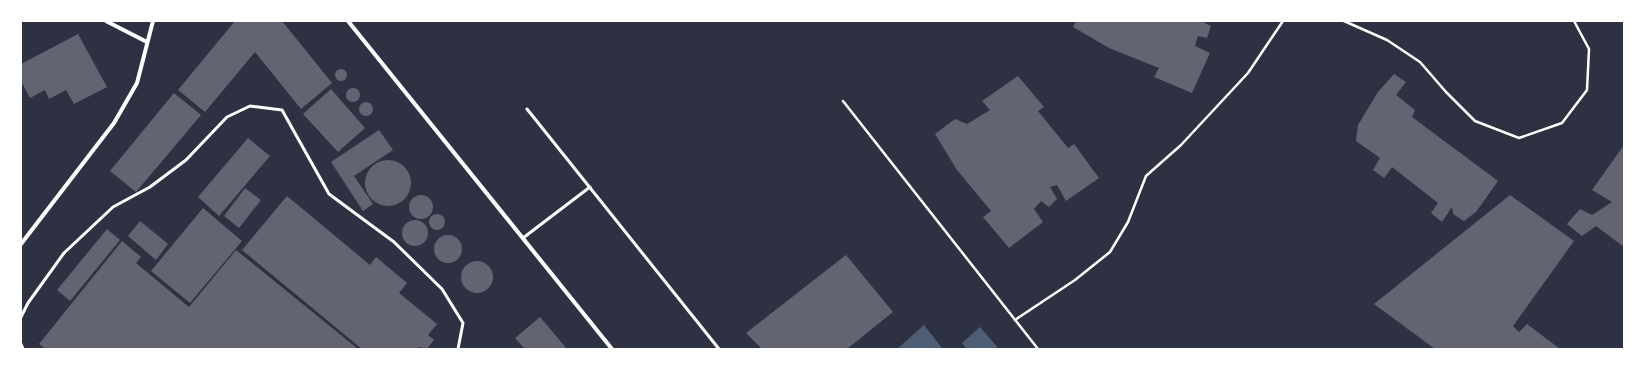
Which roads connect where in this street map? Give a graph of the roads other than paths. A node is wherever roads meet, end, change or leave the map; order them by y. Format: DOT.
graph roads {
  1 [pos="106,21"];
  2 [pos="153,21"];
  3 [pos="348,21"];
  4 [pos="147,42"];
  5 [pos="527,109"];
  6 [pos="590,187"];
  7 [pos="523,238"];
  8 [pos="21,244"];
  9 [pos="21,317"];
  10 [pos="21,344"];
  11 [pos="23,349"];
  12 [pos="458,349"];
  13 [pos="612,349"];
  14 [pos="719,349"];
  1 -- 4 [label="street"];
  2 -- 4 [label="street"];
  3 -- 7 [label="street"];
  4 -- 8 [label="street"];
  5 -- 6 [label="lane"];
  6 -- 7 [label="lane"];
  6 -- 14 [label="lane"];
  7 -- 13 [label="street"];
  9 -- 12 [label="lane"];
  10 -- 11 [label="lane"];
}
